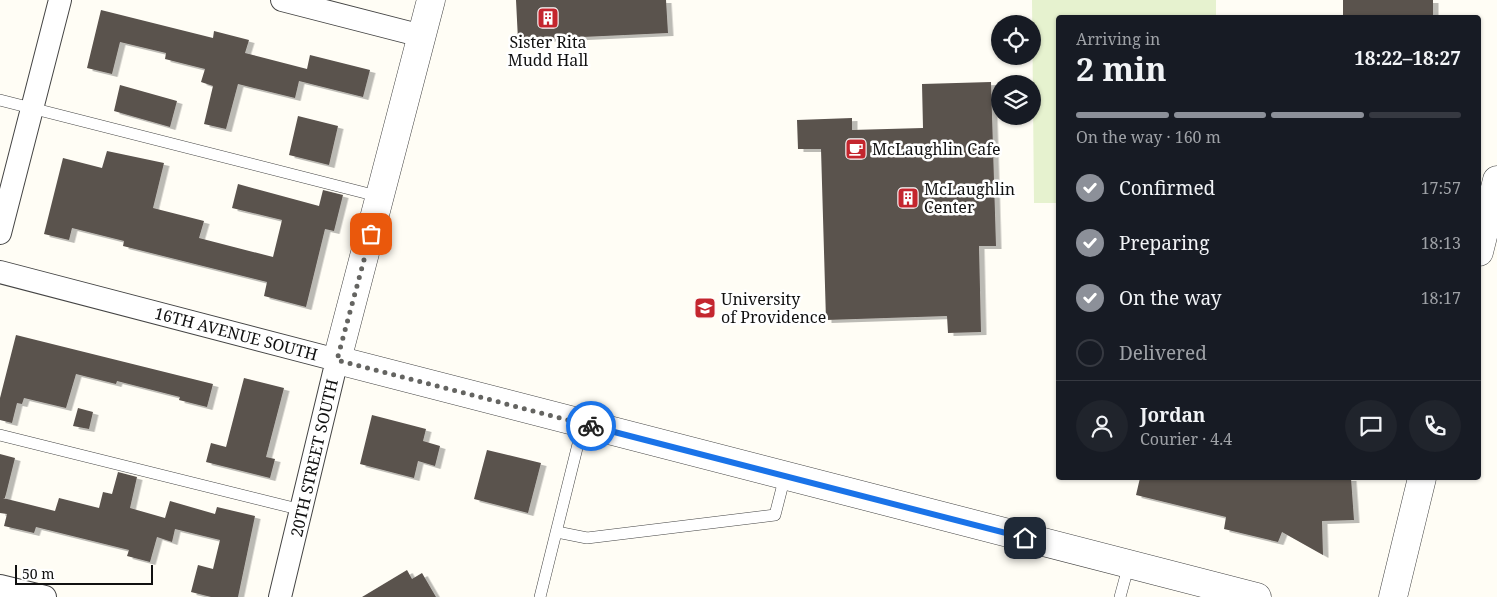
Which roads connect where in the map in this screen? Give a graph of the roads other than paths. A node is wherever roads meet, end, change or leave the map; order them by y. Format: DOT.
graph roads {
  1 [pos="60,0"];
  2 [pos="282,0"];
  3 [pos="431,0"];
  4 [pos="422,36"];
  5 [pos="0,100"];
  6 [pos="31,108"];
  7 [pos="1497,180"];
  8 [pos="381,197"];
  9 [pos="0,233"];
  10 [pos="1481,244"];
  11 [pos="0,272"];
  12 [pos="337,360"];
  13 [pos="584,424"];
  14 [pos="0,434"];
  15 [pos="785,475"];
  16 [pos="1422,480"];
  17 [pos="302,510"];
  18 [pos="556,532"];
  19 [pos="1129,564"];
  20 [pos="0,586"];
  21 [pos="45,597"];
  22 [pos="280,597"];
  23 [pos="540,597"];
  24 [pos="1120,597"];
  25 [pos="1257,597"];
  26 [pos="1393,597"];
  1 -- 6 [label="street"];
  2 -- 4 [label="street"];
  3 -- 4 [label="street, 20TH STREET SOUTH"];
  4 -- 8 [label="street, 20TH STREET SOUTH"];
  5 -- 6 [label="lane"];
  6 -- 8 [label="lane"];
  6 -- 9 [label="street"];
  7 -- 10 [label="street"];
  8 -- 12 [label="street, 20TH STREET SOUTH"];
  11 -- 12 [label="street, 16TH AVENUE SOUTH"];
  12 -- 13 [label="street, 16TH AVENUE SOUTH"];
  12 -- 17 [label="street, 20TH STREET SOUTH"];
  13 -- 15 [label="street, 16TH AVENUE SOUTH"];
  13 -- 18 [label="lane"];
  14 -- 17 [label="lane"];
  15 -- 18 [label="lane"];
  15 -- 19 [label="street, 16TH AVENUE SOUTH"];
  16 -- 26 [label="street"];
  17 -- 22 [label="street, 20TH STREET SOUTH"];
  18 -- 23 [label="lane"];
  19 -- 24 [label="lane"];
  19 -- 25 [label="street, 16TH AVENUE SOUTH"];
  20 -- 21 [label="street"];
}
